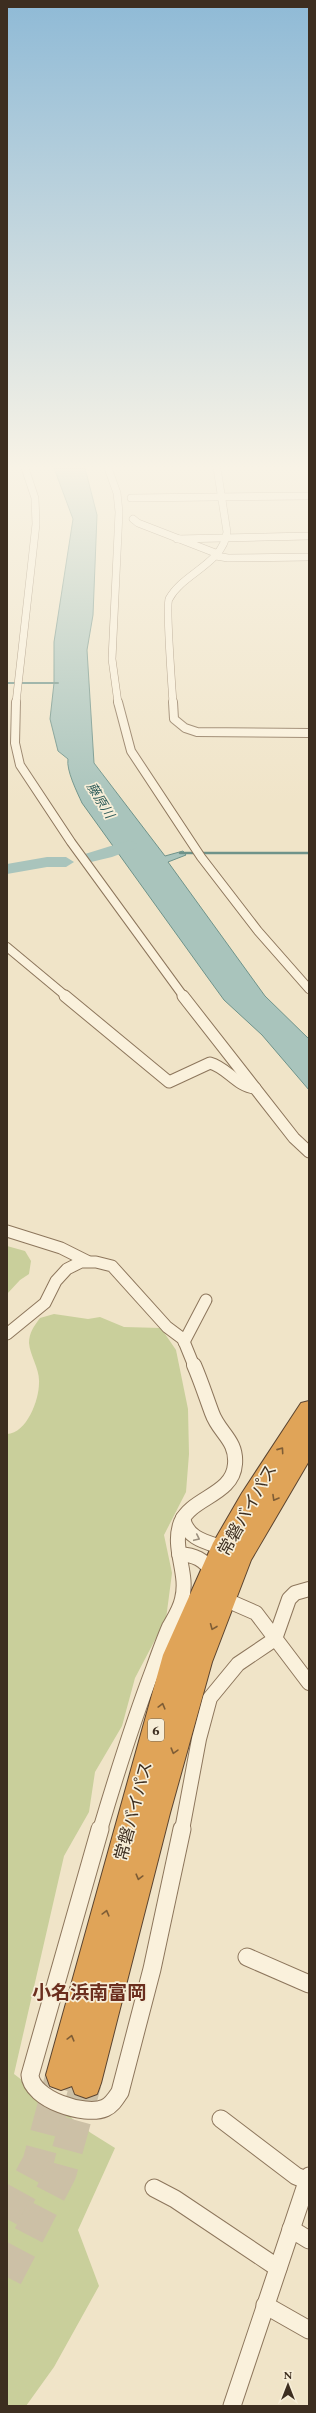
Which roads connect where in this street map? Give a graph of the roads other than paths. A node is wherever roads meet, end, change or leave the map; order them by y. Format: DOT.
graph roads {
  1 [pos="28,581"];
  2 [pos="116,581"];
  3 [pos="185,581"];
  4 [pos="11,704"];
  5 [pos="309,733"];
  6 [pos="7,947"];
  7 [pos="309,990"];
  8 [pos="255,1088"];
  9 [pos="309,1152"];
  10 [pos="7,1231"];
  11 [pos="87,1261"];
  12 [pos="206,1300"];
  13 [pos="7,1334"];
  14 [pos="184,1342"];
  15 [pos="309,1410"];
  16 [pos="309,1440"];
  17 [pos="183,1518"];
  18 [pos="224,1548"];
  19 [pos="179,1554"];
  20 [pos="212,1574"];
  21 [pos="309,1589"];
  22 [pos="224,1599"];
  23 [pos="275,1639"];
  24 [pos="309,1683"];
  25 [pos="247,1958"];
  26 [pos="309,1984"];
  27 [pos="61,2076"];
  28 [pos="86,2082"];
  29 [pos="221,2118"];
  30 [pos="308,2178"];
  31 [pos="154,2188"];
  32 [pos="291,2230"];
  33 [pos="309,2240"];
  34 [pos="278,2268"];
  35 [pos="265,2305"];
  36 [pos="309,2330"];
  37 [pos="232,2406"];
  1 -- 4 [label="street"];
  2 -- 7 [label="street"];
  3 -- 5 [label="street"];
  4 -- 8 [label="street"];
  6 -- 8 [label="street"];
  8 -- 9 [label="street"];
  10 -- 11 [label="street"];
  11 -- 13 [label="street"];
  11 -- 14 [label="street"];
  12 -- 14 [label="street"];
  14 -- 17 [label="street"];
  18 -- 15 [label="highway, 常磐バイパス / 6, one-way"];
  16 -- 22 [label="highway, 常磐バイパス / 6, one-way"];
  17 -- 18 [label="street, one-way"];
  17 -- 19 [label="street"];
  18 -- 20 [label="highway, 常磐バイパス / 6"];
  19 -- 20 [label="street"];
  19 -- 23 [label="street"];
  27 -- 20 [label="highway, 常磐バイパス / 6, one-way"];
  21 -- 23 [label="street"];
  22 -- 23 [label="street"];
  22 -- 28 [label="highway, 常磐バイパス / 6, one-way"];
  23 -- 24 [label="street"];
  25 -- 26 [label="street"];
  29 -- 30 [label="street"];
  30 -- 32 [label="street"];
  31 -- 34 [label="street"];
  32 -- 33 [label="street"];
  32 -- 34 [label="street"];
  34 -- 35 [label="street"];
  35 -- 36 [label="street"];
  35 -- 37 [label="street"];
}
